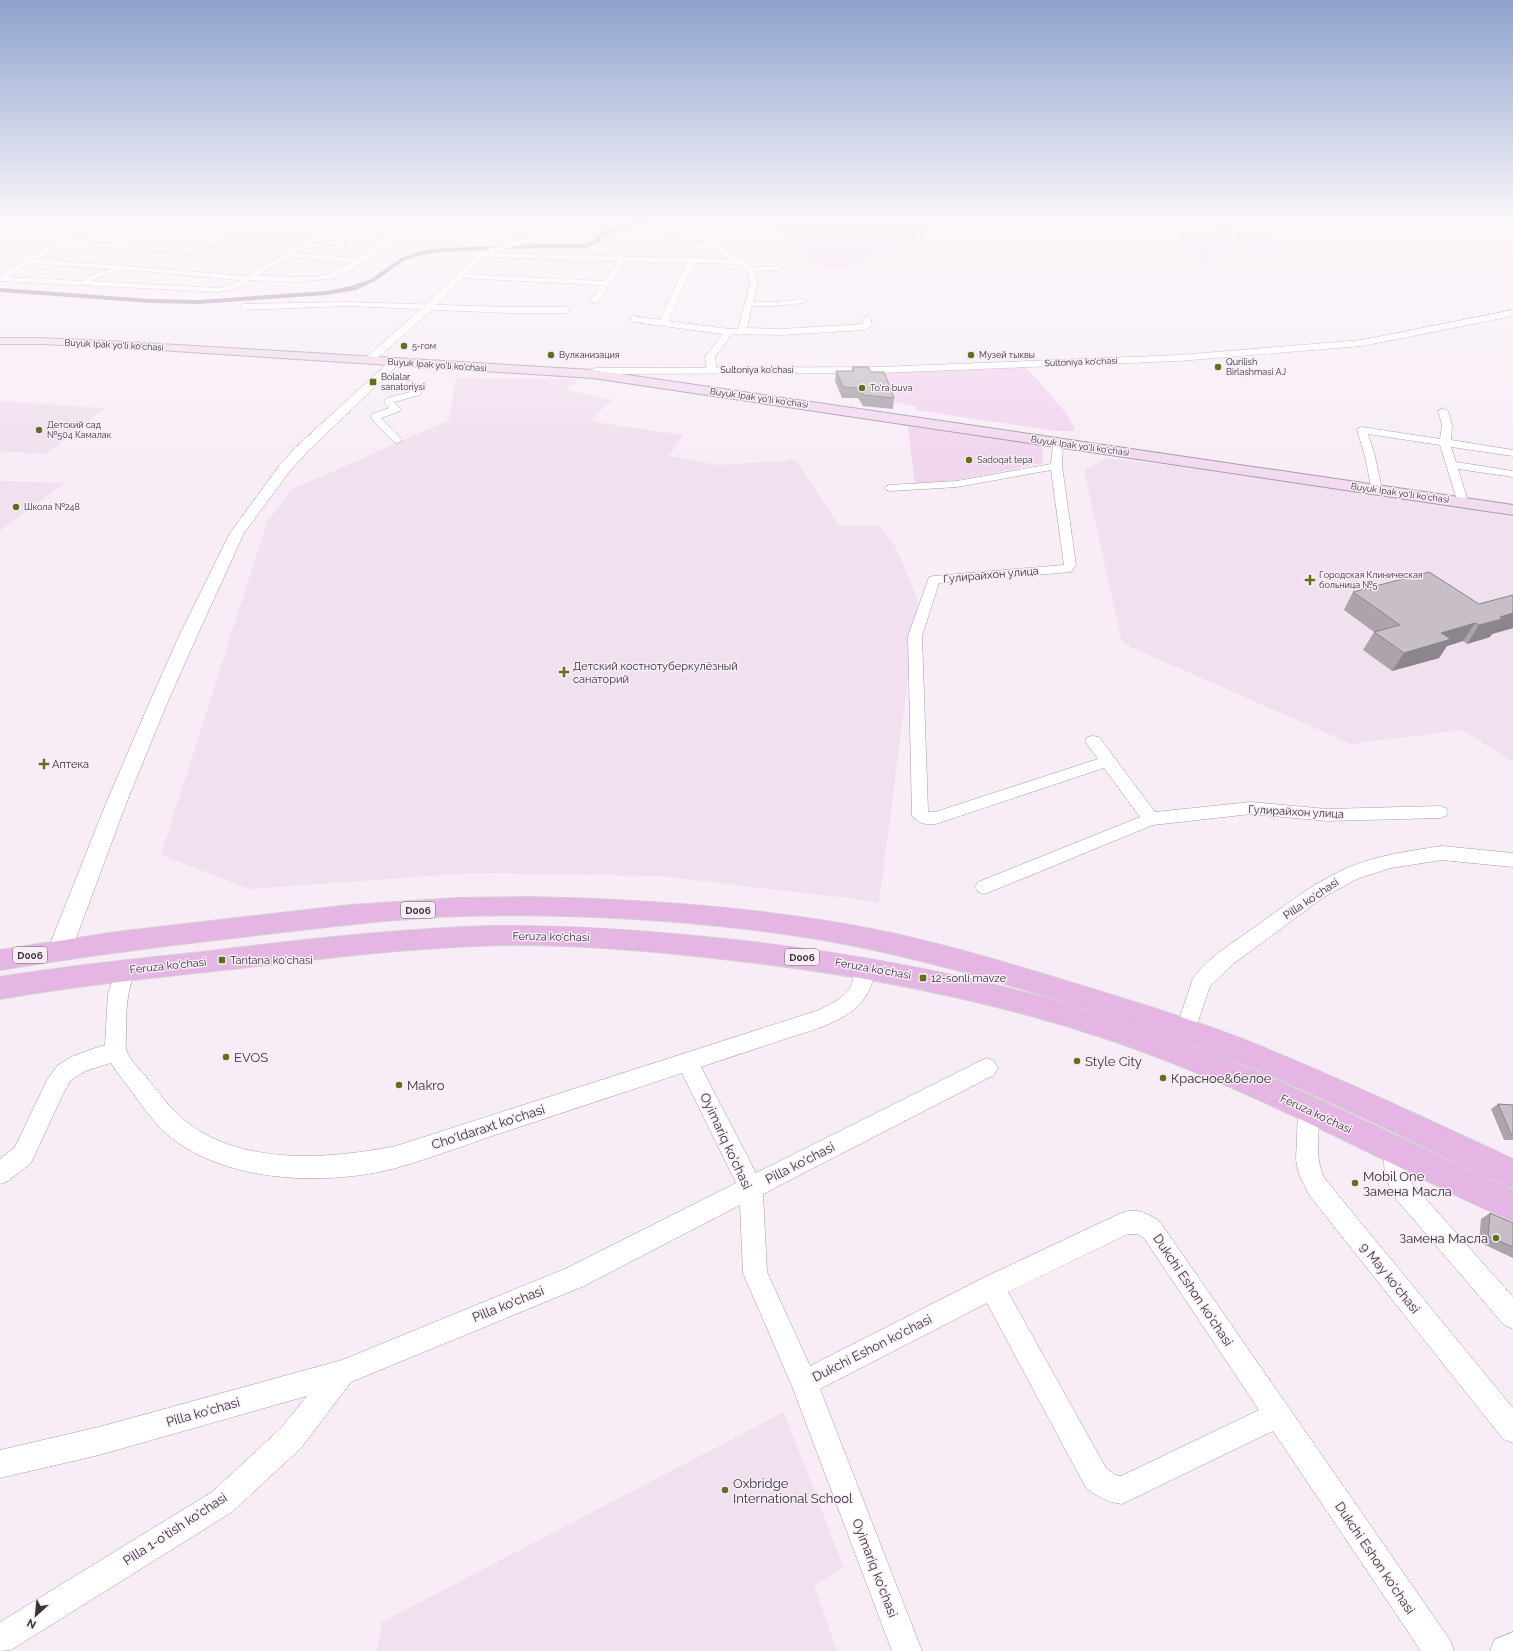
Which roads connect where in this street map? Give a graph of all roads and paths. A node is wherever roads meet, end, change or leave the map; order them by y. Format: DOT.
graph roads {
  1 [pos="439,297"];
  2 [pos="597,297"];
  3 [pos="675,297"];
  4 [pos="751,297"];
  5 [pos="594,301"];
  6 [pos="803,301"];
  7 [pos="750,304"];
  8 [pos="244,307"];
  9 [pos="428,308"];
  10 [pos="566,310"];
  11 [pos="1513,313"];
  12 [pos="633,319"];
  13 [pos="867,319"];
  14 [pos="663,323"];
  15 [pos="742,331"];
  16 [pos="729,332"];
  17 [pos="0,338"];
  18 [pos="0,342"];
  19 [pos="371,359"];
  20 [pos="396,360"];
  21 [pos="712,370"];
  22 [pos="596,371"];
  23 [pos="411,384"];
  24 [pos="1443,411"];
  25 [pos="398,440"];
  26 [pos="1059,441"];
  27 [pos="1444,444"];
  28 [pos="1513,453"];
  29 [pos="1451,465"];
  30 [pos="1056,466"];
  31 [pos="1513,474"];
  32 [pos="1375,485"];
  33 [pos="890,488"];
  34 [pos="1461,498"];
  35 [pos="1513,505"];
  36 [pos="1513,510"];
  37 [pos="1094,741"];
  38 [pos="1108,761"];
  39 [pos="1440,812"];
  40 [pos="1151,820"];
  41 [pos="1513,860"];
  42 [pos="984,887"];
  43 [pos="60,949"];
  44 [pos="0,960"];
  45 [pos="864,967"];
  46 [pos="125,971"];
  47 [pos="48,980"];
  48 [pos="0,988"];
  49 [pos="1186,1030"];
  50 [pos="116,1052"];
  51 [pos="687,1061"];
  52 [pos="987,1068"];
  53 [pos="1309,1110"];
  54 [pos="1395,1151"];
  55 [pos="0,1173"];
  56 [pos="1513,1174"];
  57 [pos="751,1188"];
  58 [pos="1513,1206"];
  59 [pos="992,1287"];
  60 [pos="1513,1316"];
  61 [pos="342,1373"];
  62 [pos="804,1383"];
  63 [pos="1277,1415"];
  64 [pos="1513,1429"];
  65 [pos="0,1464"];
  66 [pos="0,1639"];
  67 [pos="1513,1647"];
  68 [pos="907,1651"];
  69 [pos="1439,1651"];
  70 [pos="1505,1651"];
  1 -- 9 [label="street"];
  2 -- 5 [label="street"];
  3 -- 14 [label="street"];
  4 -- 7 [label="street"];
  6 -- 7 [label="street"];
  7 -- 15 [label="street"];
  8 -- 9 [label="street"];
  9 -- 10 [label="street"];
  9 -- 19 [label="street"];
  11 -- 21 [label="street, Sultoniya ko'chasi"];
  12 -- 14 [label="street"];
  13 -- 15 [label="street"];
  14 -- 16 [label="street"];
  15 -- 16 [label="street"];
  16 -- 21 [label="street"];
  17 -- 19 [label="main road, Buyuk Ipak yo'li ko'chasi"];
  18 -- 19 [label="main road, Buyuk Ipak yo'li ko'chasi"];
  19 -- 20 [label="main road, Buyuk Ipak yo'li ko'chasi"];
  20 -- 22 [label="main road, Buyuk Ipak yo'li ko'chasi"];
  20 -- 26 [label="main road, Buyuk Ipak yo'li ko'chasi"];
  20 -- 43 [label="street"];
  21 -- 22 [label="street, Sultoniya ko'chasi"];
  22 -- 26 [label="main road, Buyuk Ipak yo'li ko'chasi"];
  23 -- 25 [label="street"];
  24 -- 27 [label="street"];
  26 -- 30 [label="street"];
  26 -- 32 [label="main road, Buyuk Ipak yo'li ko'chasi"];
  26 -- 36 [label="main road, Buyuk Ipak yo'li ko'chasi"];
  27 -- 28 [label="street"];
  27 -- 29 [label="street"];
  27 -- 32 [label="street"];
  29 -- 31 [label="street"];
  29 -- 34 [label="street"];
  30 -- 33 [label="street"];
  30 -- 38 [label="street, Гулирайхон улица"];
  32 -- 34 [label="main road, Buyuk Ipak yo'li ko'chasi"];
  34 -- 35 [label="main road, Buyuk Ipak yo'li ko'chasi"];
  37 -- 38 [label="street"];
  38 -- 40 [label="street"];
  39 -- 40 [label="street, Гулирайхон улица"];
  40 -- 42 [label="street, Гулирайхон улица"];
  41 -- 49 [label="street, Pilla ko'chasi"];
  43 -- 44 [label="main road, D006"];
  43 -- 47 [label="main road"];
  43 -- 49 [label="main road, D006"];
  45 -- 46 [label="main road, Feruza ko'chasi / D006"];
  45 -- 51 [label="street, Cho'ldaraxt ko'chasi"];
  45 -- 53 [label="main road, Feruza ko'chasi / D006"];
  46 -- 47 [label="main road, Feruza ko'chasi / D006"];
  46 -- 50 [label="street"];
  47 -- 48 [label="main road, D006"];
  49 -- 56 [label="main road, D006"];
  50 -- 51 [label="street, Cho'ldaraxt ko'chasi"];
  50 -- 55 [label="street"];
  51 -- 57 [label="street, Oyimariq ko'chasi"];
  52 -- 57 [label="street, Pilla ko‘chasi"];
  53 -- 54 [label="main road, Feruza ko'chasi / D006"];
  53 -- 64 [label="street, 9 May ko'chasi"];
  54 -- 58 [label="main road, Feruza ko'chasi / D006"];
  54 -- 60 [label="street"];
  57 -- 61 [label="street, Pilla ko‘chasi"];
  57 -- 62 [label="street, Oyimariq ko'chasi"];
  59 -- 62 [label="street, Dukchi Eshon ko'chasi"];
  59 -- 63 [label="street, Dukchi Eshon ko'chasi"];
  59 -- 63 [label="street"];
  61 -- 65 [label="street, Pilla ko‘chasi"];
  61 -- 66 [label="street, Pilla 1-o'tish ko'chasi"];
  62 -- 68 [label="street, Oyimariq ko'chasi"];
  63 -- 69 [label="street, Dukchi Eshon ko'chasi"];
  67 -- 70 [label="street"];
}
